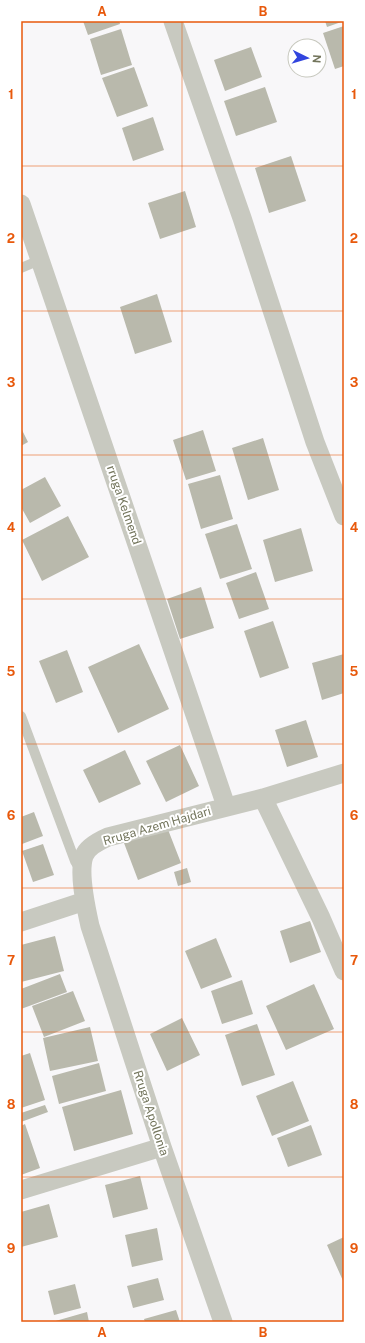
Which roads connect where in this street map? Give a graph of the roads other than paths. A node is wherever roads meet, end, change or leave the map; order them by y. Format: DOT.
graph roads {
  1 [pos="172,21"];
  2 [pos="21,204"];
  3 [pos="40,260"];
  4 [pos="21,268"];
  5 [pos="344,516"];
  6 [pos="21,716"];
  7 [pos="344,773"];
  8 [pos="263,798"];
  9 [pos="226,806"];
  10 [pos="82,871"];
  11 [pos="85,901"];
  12 [pos="21,922"];
  13 [pos="344,971"];
  14 [pos="162,1147"];
  15 [pos="21,1190"];
  16 [pos="223,1322"];
  1 -- 5 [label="street"];
  2 -- 3 [label="street, rruga Kelmend"];
  3 -- 4 [label="lane"];
  3 -- 9 [label="street, rruga Kelmend"];
  6 -- 10 [label="lane"];
  7 -- 8 [label="street, Rruga Azem Hajdari"];
  8 -- 9 [label="street, Rruga Azem Hajdari"];
  8 -- 13 [label="street"];
  9 -- 10 [label="street, Rruga Azem Hajdari"];
  10 -- 11 [label="street, Rruga Azem Hajdari"];
  11 -- 12 [label="street"];
  11 -- 14 [label="street, Rruga Apollonia"];
  14 -- 15 [label="street"];
  14 -- 16 [label="street, Rruga Apollonia"];
}
